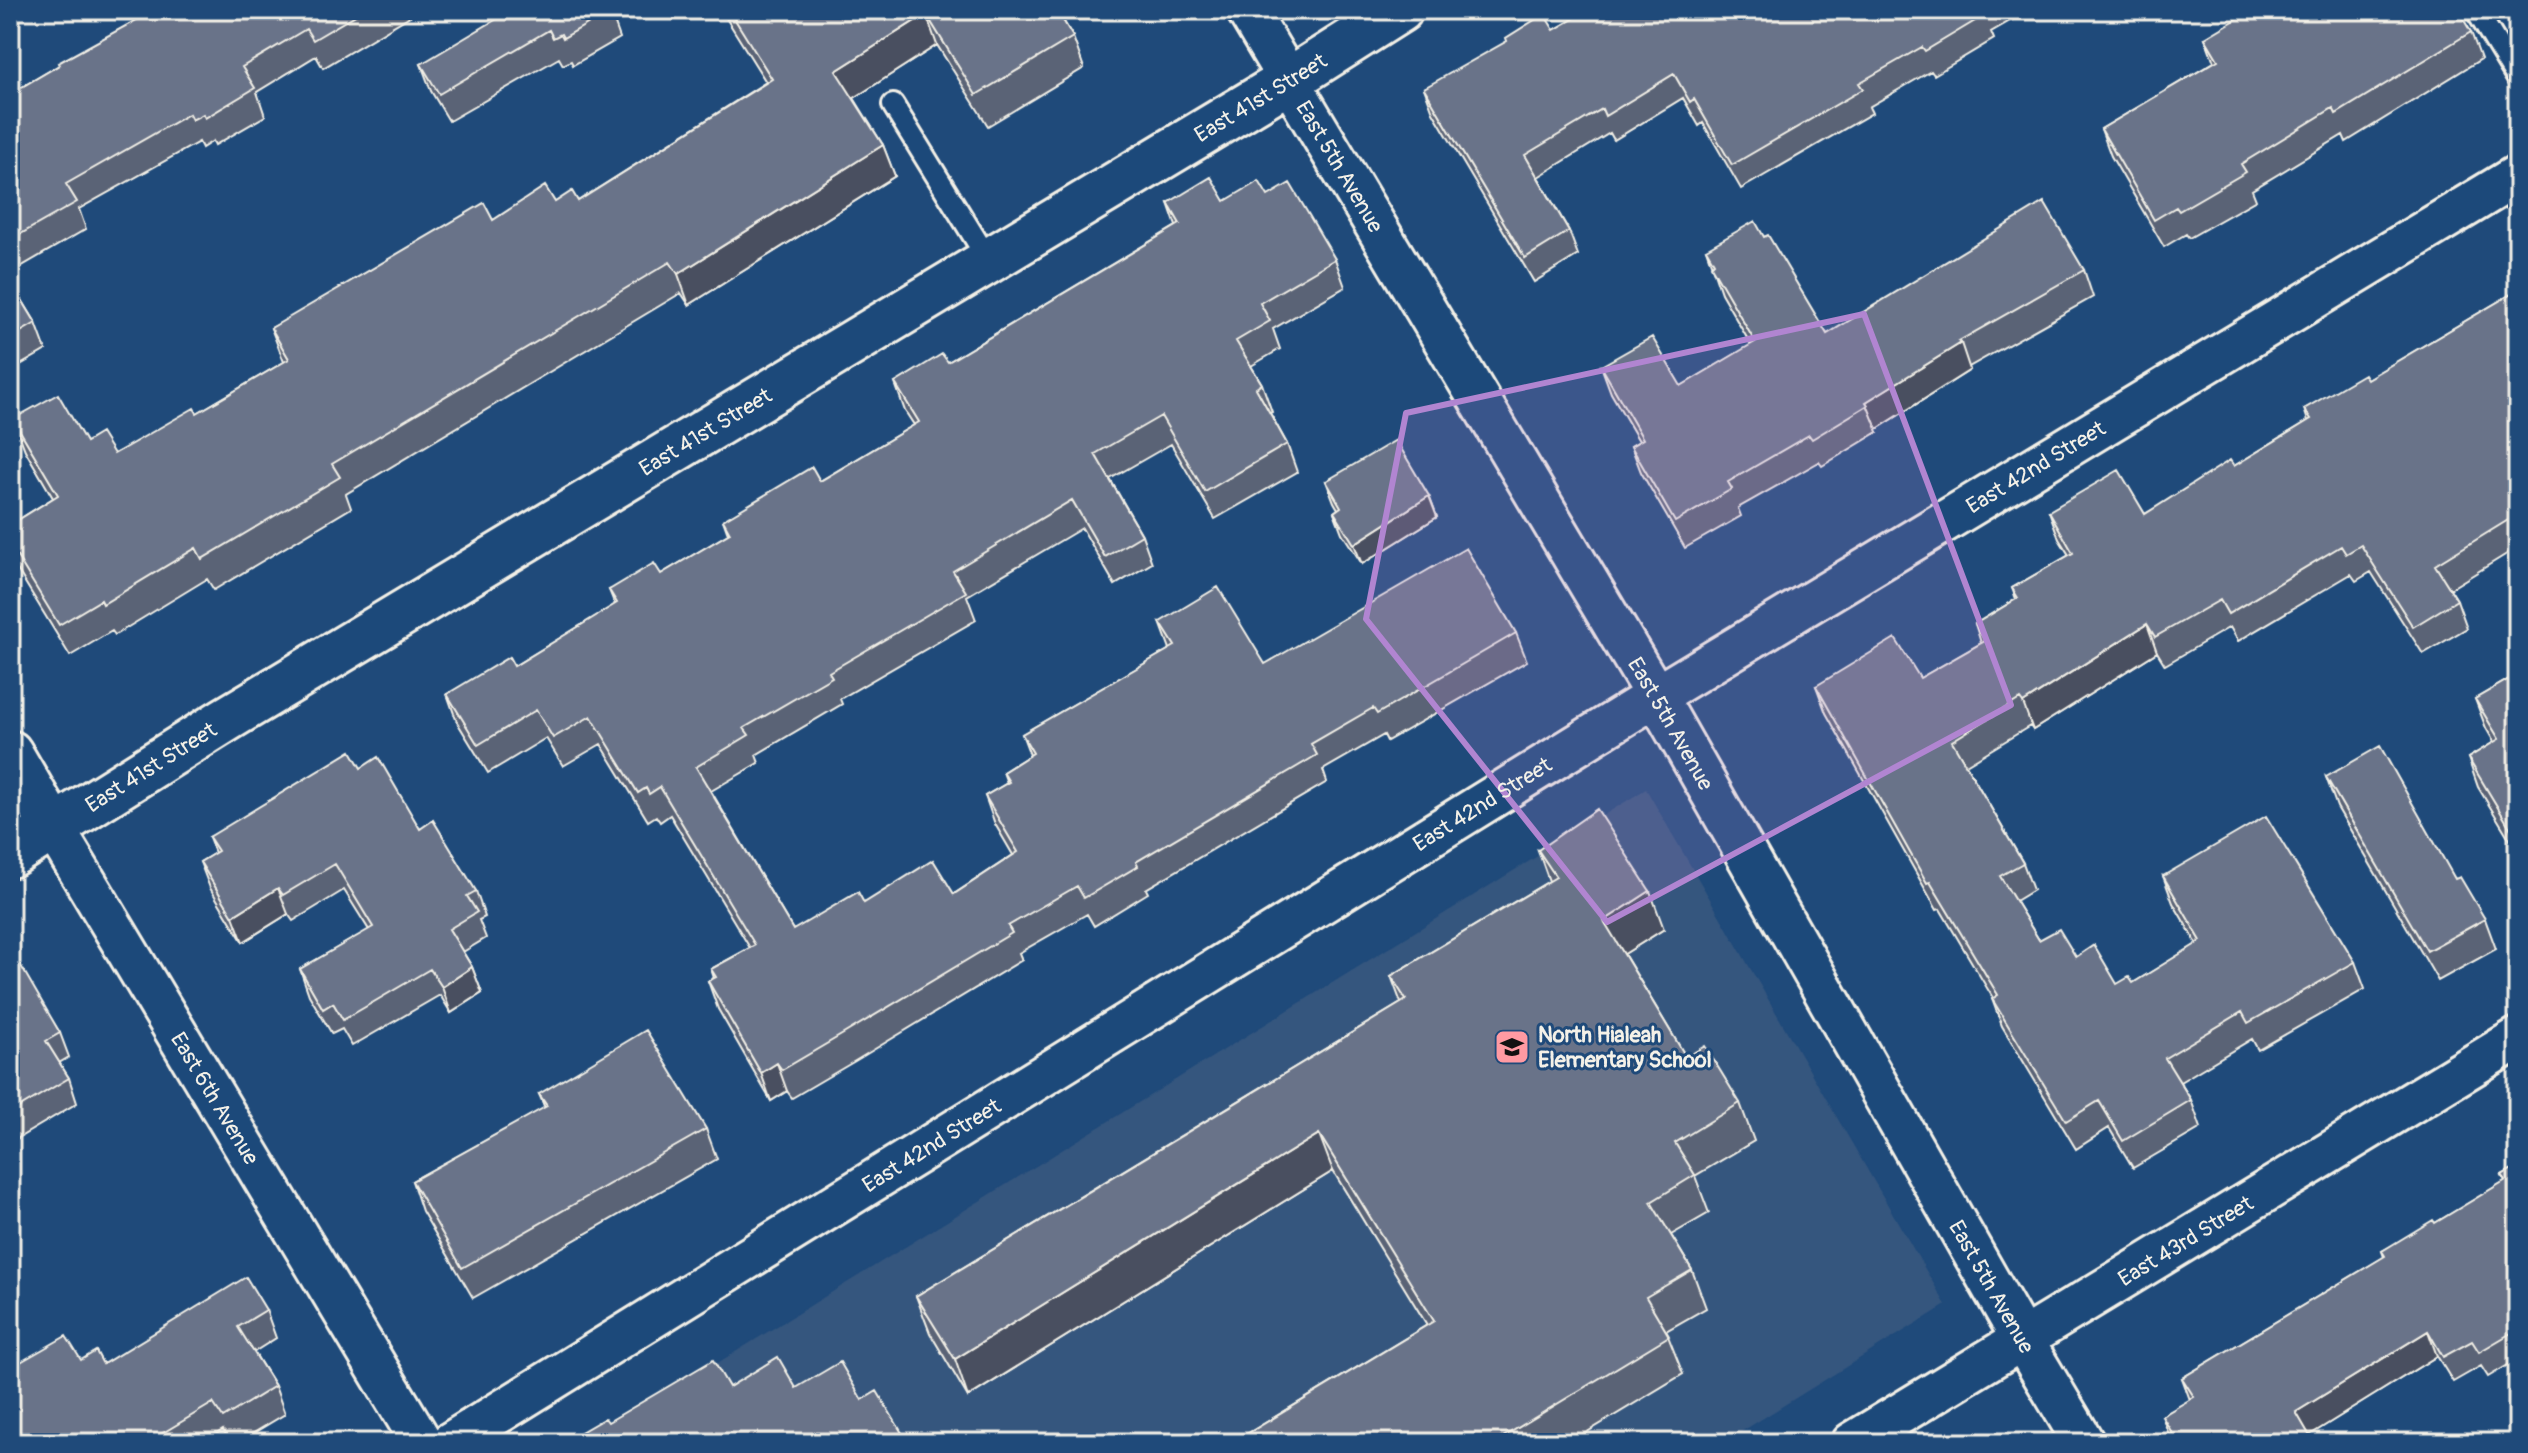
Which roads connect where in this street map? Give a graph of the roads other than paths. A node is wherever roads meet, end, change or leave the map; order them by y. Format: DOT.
graph roads {
  1 [pos="1247,10"];
  2 [pos="1400,10"];
  3 [pos="2476,10"];
  4 [pos="2518,79"];
  5 [pos="1288,81"];
  6 [pos="893,105"];
  7 [pos="2518,175"];
  8 [pos="989,261"];
  9 [pos="1656,696"];
  10 [pos="10,753"];
  11 [pos="53,827"];
  12 [pos="10,855"];
  13 [pos="2518,1038"];
  14 [pos="2022,1339"];
  15 [pos="422,1443"];
  16 [pos="450,1443"];
  17 [pos="1852,1443"];
  18 [pos="2084,1443"];
  1 -- 5 [label="street, East 5th Avenue"];
  2 -- 5 [label="street, East 41st Street"];
  3 -- 4 [label="lane"];
  5 -- 8 [label="street, East 41st Street"];
  5 -- 9 [label="street, East 5th Avenue"];
  6 -- 8 [label="lane"];
  7 -- 9 [label="street, East 42nd Street"];
  8 -- 11 [label="street, East 41st Street"];
  9 -- 14 [label="street, East 5th Avenue"];
  9 -- 16 [label="street, East 42nd Street"];
  10 -- 11 [label="street, East 6th Avenue"];
  11 -- 12 [label="street, East 41st Street"];
  11 -- 15 [label="street, East 6th Avenue"];
  13 -- 14 [label="street, East 43rd Street"];
  14 -- 17 [label="street, East 43rd Street"];
  14 -- 18 [label="street, East 5th Avenue"];
}
